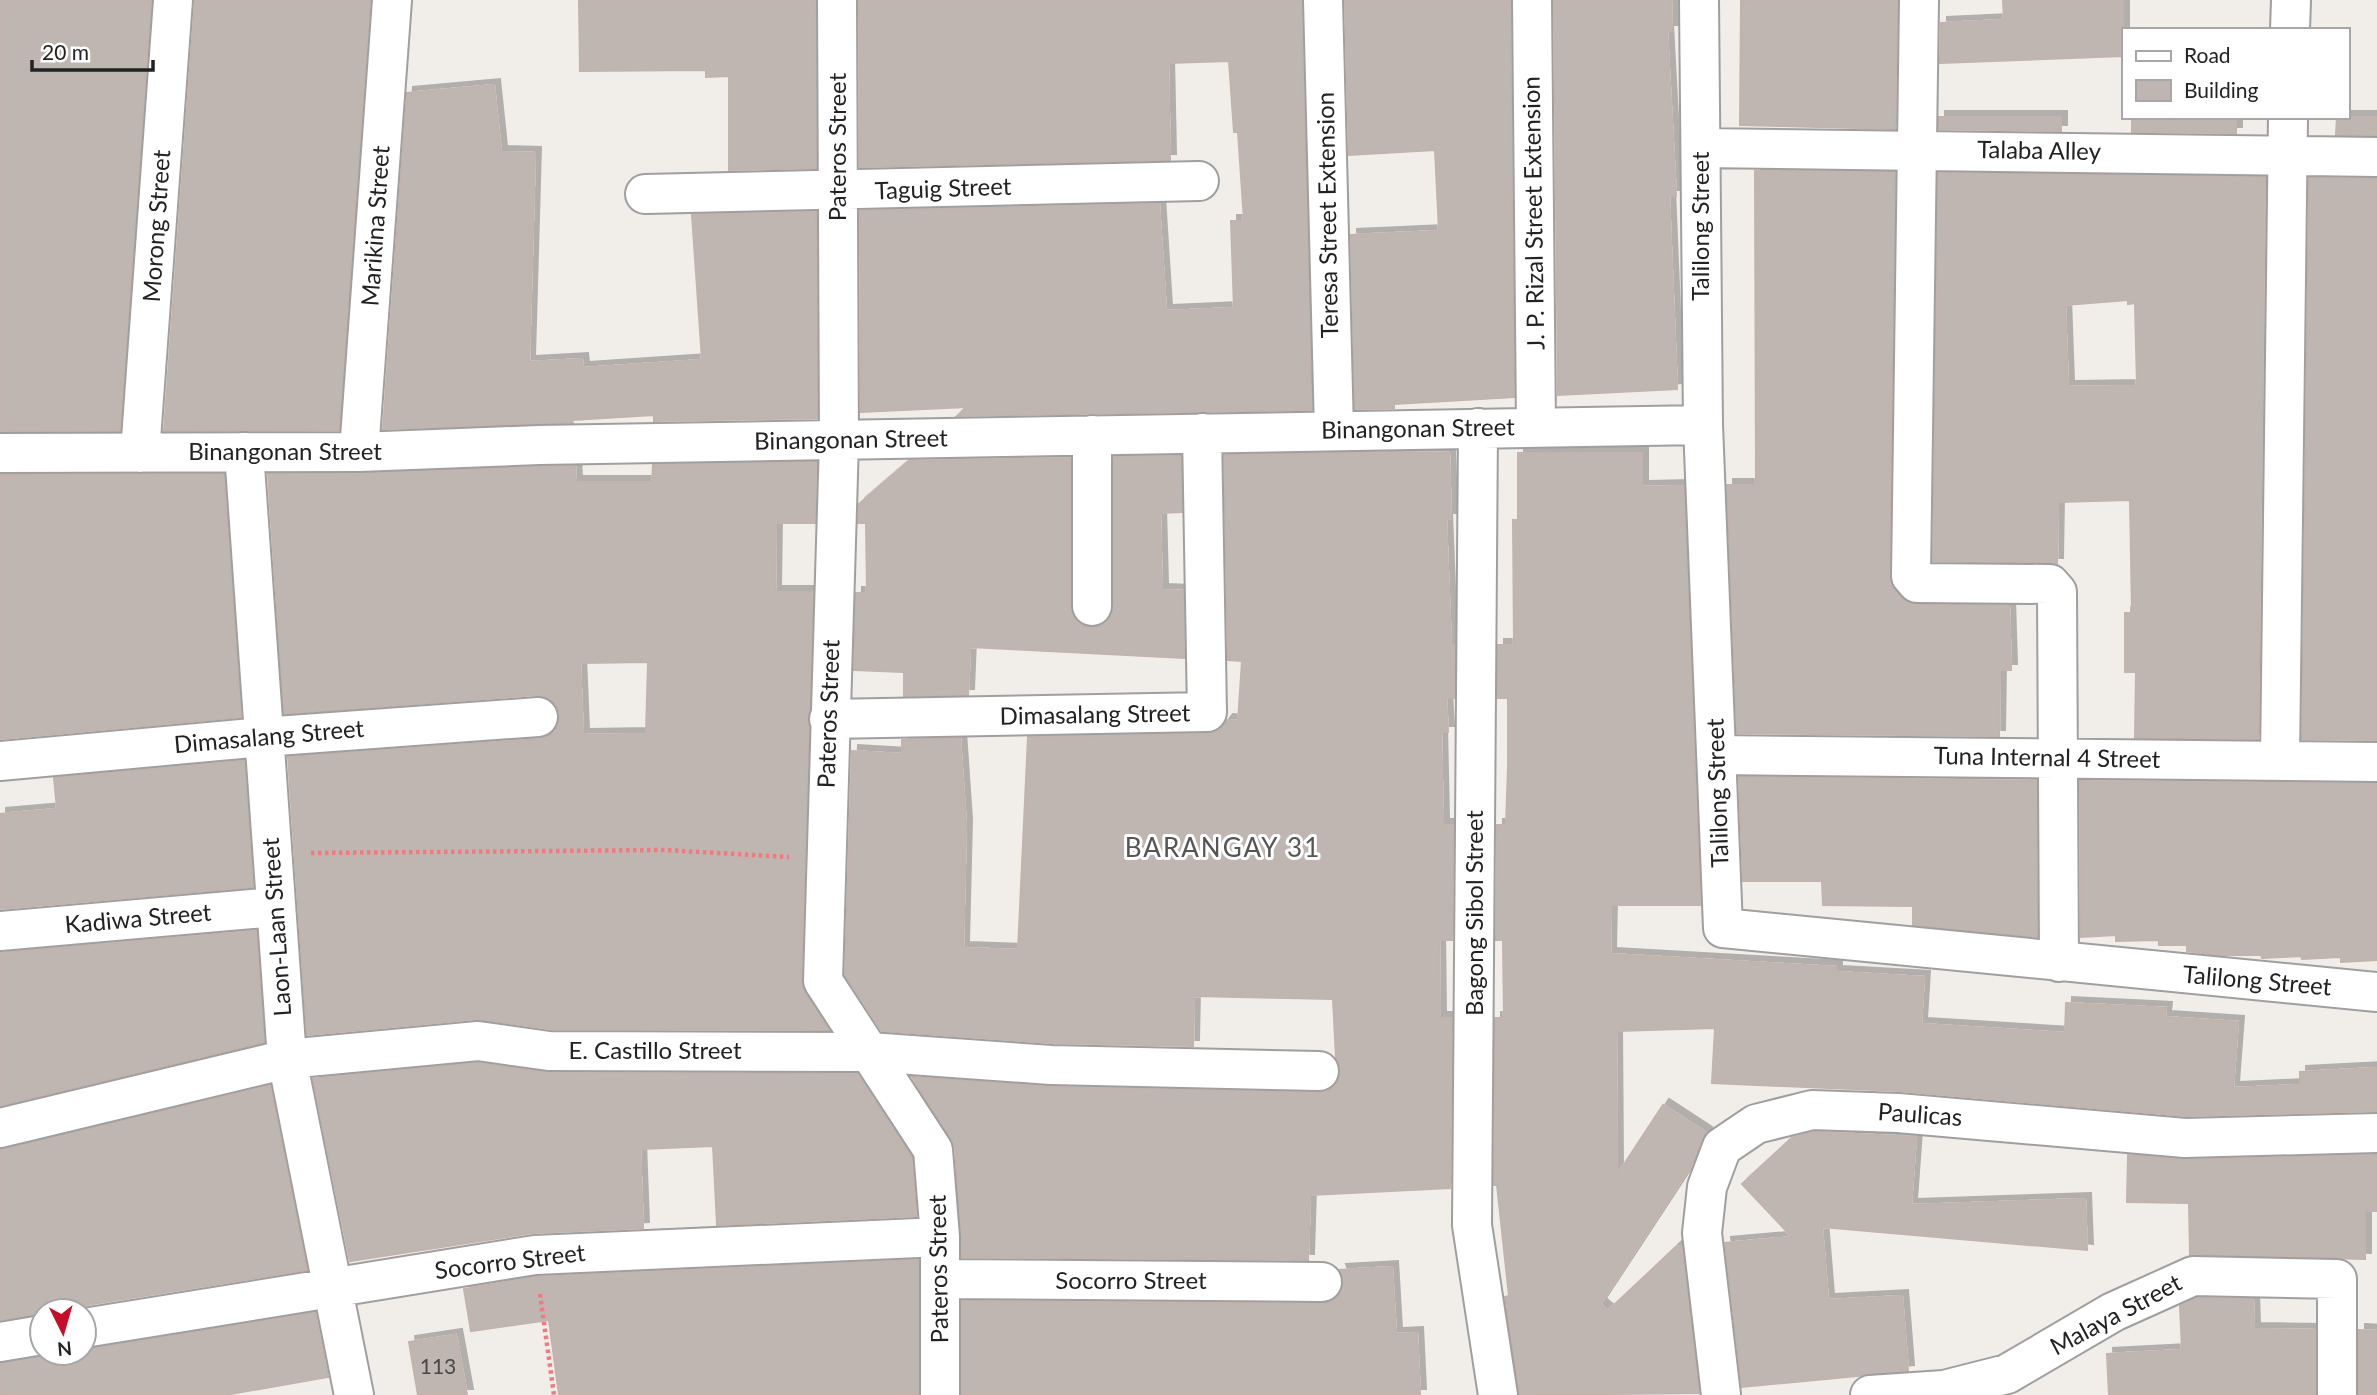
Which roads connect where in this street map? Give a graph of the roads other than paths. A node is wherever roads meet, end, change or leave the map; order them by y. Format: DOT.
graph roads {
  1 [pos="173,0"];
  2 [pos="392,0"];
  3 [pos="837,0"];
  4 [pos="1323,0"];
  5 [pos="1532,0"];
  6 [pos="1699,0"];
  7 [pos="1919,0"];
  8 [pos="2291,0"];
  9 [pos="2290,28"];
  10 [pos="2288,119"];
  11 [pos="1701,148"];
  12 [pos="1917,149"];
  13 [pos="2287,156"];
  14 [pos="2377,157"];
  15 [pos="1199,181"];
  16 [pos="838,192"];
  17 [pos="645,194"];
  18 [pos="1703,425"];
  19 [pos="1536,427"];
  20 [pos="1478,428"];
  21 [pos="1334,431"];
  22 [pos="1202,433"];
  23 [pos="1092,435"];
  24 [pos="839,441"];
  25 [pos="0,453"];
  26 [pos="140,453"];
  27 [pos="244,453"];
  28 [pos="359,453"];
  29 [pos="1092,606"];
  30 [pos="538,717"];
  31 [pos="829,719"];
  32 [pos="263,737"];
  33 [pos="1716,755"];
  34 [pos="2058,758"];
  35 [pos="0,761"];
  36 [pos="2280,761"];
  37 [pos="2377,762"];
  38 [pos="275,907"];
  39 [pos="0,931"];
  40 [pos="2059,962"];
  41 [pos="2377,992"];
  42 [pos="869,1052"];
  43 [pos="287,1059"];
  44 [pos="1319,1071"];
  45 [pos="0,1128"];
  46 [pos="2377,1133"];
  47 [pos="940,1237"];
  48 [pos="940,1279"];
  49 [pos="1322,1282"];
  50 [pos="332,1287"];
  51 [pos="98,1326"];
  52 [pos="28,1337"];
  53 [pos="0,1342"];
  54 [pos="354,1395"];
  55 [pos="940,1395"];
  56 [pos="1498,1395"];
  57 [pos="1721,1395"];
  58 [pos="1870,1395"];
  59 [pos="2337,1395"];
  1 -- 26 [label="street, Morong Street"];
  2 -- 28 [label="street, Marikina Street"];
  3 -- 16 [label="street, Pateros Street"];
  4 -- 21 [label="street, Teresa Street Extension"];
  5 -- 19 [label="street, J. P. Rizal Street Extension"];
  6 -- 11 [label="street, Talilong Street"];
  7 -- 12 [label="street"];
  8 -- 9 [label="street"];
  10 -- 13 [label="street"];
  11 -- 12 [label="street, Talaba Alley"];
  11 -- 18 [label="street, Talilong Street"];
  12 -- 13 [label="street, Talaba Alley"];
  12 -- 34 [label="street"];
  13 -- 14 [label="street, Talaba Alley"];
  13 -- 36 [label="street"];
  15 -- 16 [label="street, Taguig Street"];
  16 -- 17 [label="street, Taguig Street"];
  16 -- 24 [label="street, Pateros Street"];
  18 -- 19 [label="street, Binangonan Street"];
  18 -- 33 [label="street, Talilong Street"];
  19 -- 20 [label="street, Binangonan Street"];
  20 -- 21 [label="street, Binangonan Street"];
  20 -- 56 [label="street, Bagong Sibol Street"];
  21 -- 22 [label="street, Binangonan Street"];
  22 -- 23 [label="street, Binangonan Street"];
  22 -- 31 [label="street, Dimasalang Street"];
  23 -- 24 [label="street, Binangonan Street"];
  23 -- 29 [label="street"];
  24 -- 28 [label="street, Binangonan Street"];
  24 -- 31 [label="street, Pateros Street"];
  25 -- 26 [label="street, Binangonan Street"];
  26 -- 27 [label="street, Binangonan Street"];
  27 -- 28 [label="street, Binangonan Street"];
  27 -- 32 [label="street, Laon-Laan Street"];
  30 -- 32 [label="street, Dimasalang Street"];
  31 -- 42 [label="street, Pateros Street"];
  32 -- 35 [label="street, Dimasalang Street"];
  32 -- 38 [label="street, Laon-Laan Street"];
  33 -- 34 [label="street, Tuna Internal 4 Street"];
  33 -- 40 [label="street, Talilong Street"];
  34 -- 36 [label="street, Tuna Internal 4 Street"];
  34 -- 40 [label="street"];
  36 -- 37 [label="street, Tuna Internal 4 Street"];
  38 -- 39 [label="street, Kadiwa Street"];
  38 -- 43 [label="street, Laon-Laan Street"];
  40 -- 41 [label="street, Talilong Street"];
  42 -- 43 [label="street, E. Castillo Street"];
  42 -- 44 [label="street, E. Castillo Street"];
  42 -- 47 [label="street, Pateros Street"];
  43 -- 45 [label="street, E. Castillo Street"];
  43 -- 50 [label="street, Laon-Laan Street"];
  46 -- 57 [label="street, Paulicas"];
  47 -- 48 [label="street, Pateros Street"];
  47 -- 50 [label="street, Socorro Street"];
  48 -- 49 [label="street, Socorro Street"];
  48 -- 55 [label="street, Pateros Street"];
  50 -- 51 [label="street, Socorro Street"];
  50 -- 54 [label="street, Laon-Laan Street"];
  52 -- 53 [label="street"];
  58 -- 59 [label="street, Malaya Street"];
}
